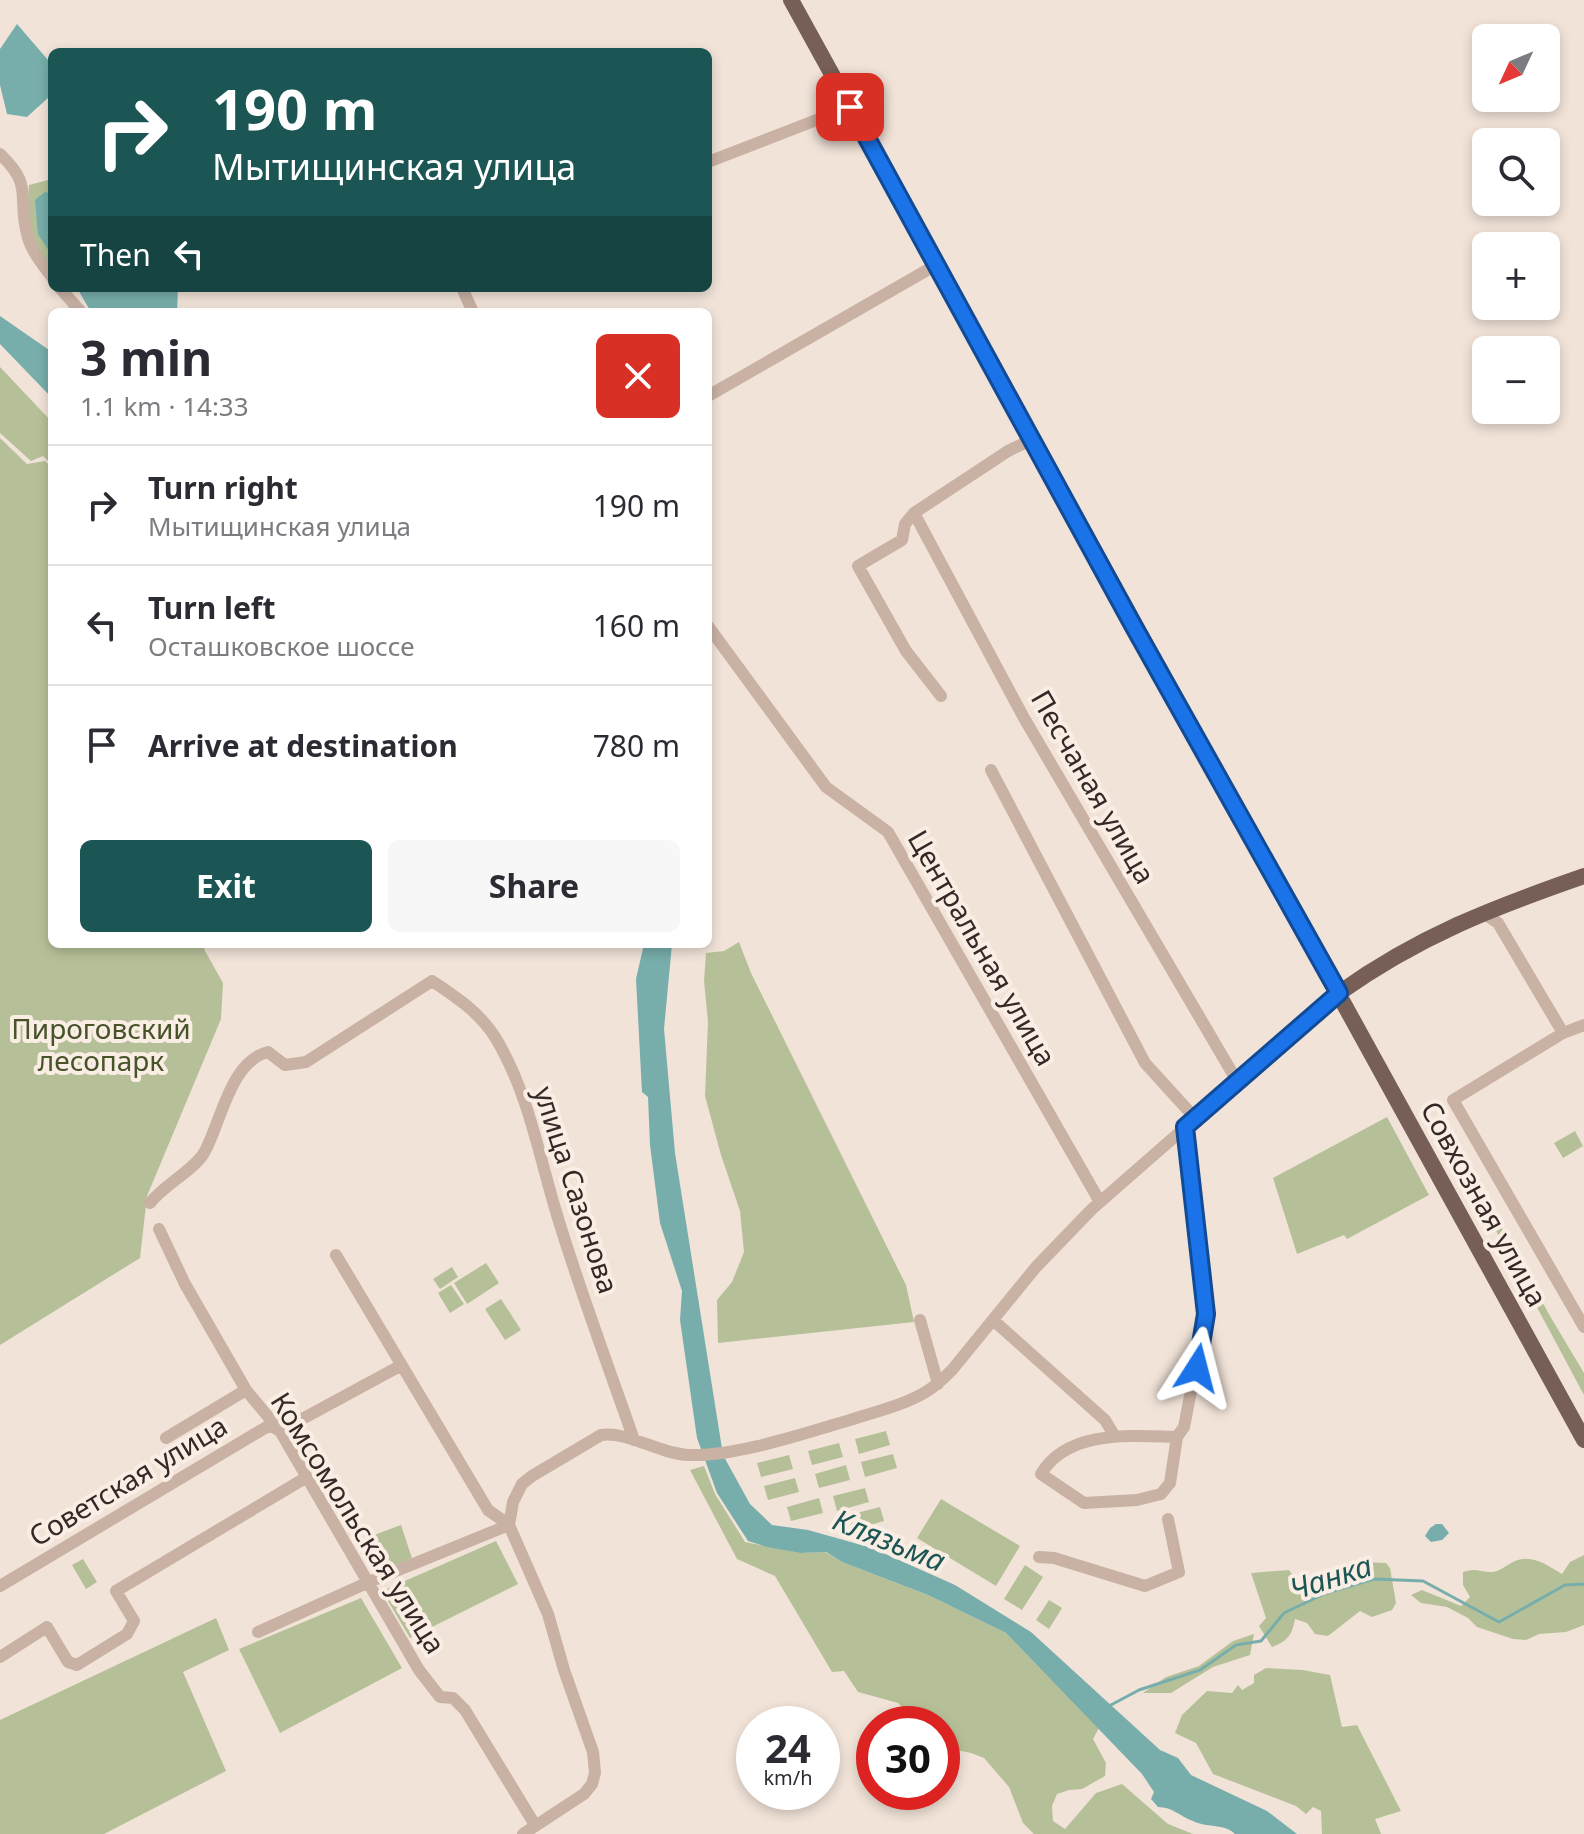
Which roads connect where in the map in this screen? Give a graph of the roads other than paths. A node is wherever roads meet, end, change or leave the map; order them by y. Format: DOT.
graph roads {
  1 [pos="791,0"];
  2 [pos="850,107"];
  3 [pos="0,154"];
  4 [pos="712,160"];
  5 [pos="936,265"];
  6 [pos="48,272"];
  7 [pos="64,292"];
  8 [pos="78,308"];
  9 [pos="712,394"];
  10 [pos="1031,440"];
  11 [pos="914,513"];
  12 [pos="712,631"];
  13 [pos="941,696"];
  14 [pos="991,770"];
  15 [pos="1584,876"];
  16 [pos="1501,906"];
  17 [pos="1483,913"];
  18 [pos="1498,923"];
  19 [pos="1339,993"];
  20 [pos="1584,1025"];
  21 [pos="1563,1033"];
  22 [pos="1237,1081"];
  23 [pos="1190,1122"];
  24 [pos="1100,1202"];
  25 [pos="150,1203"];
  26 [pos="159,1229"];
  27 [pos="336,1255"];
  28 [pos="920,1320"];
  29 [pos="993,1320"];
  30 [pos="1584,1327"];
  31 [pos="400,1366"];
  32 [pos="938,1384"];
  33 [pos="246,1390"];
  34 [pos="280,1431"];
  35 [pos="1114,1435"];
  36 [pos="1177,1437"];
  37 [pos="166,1438"];
  38 [pos="634,1440"];
  39 [pos="1584,1440"];
  40 [pos="307,1477"];
  41 [pos="1168,1519"];
  42 [pos="509,1525"];
  43 [pos="1039,1557"];
  44 [pos="369,1582"];
  45 [pos="0,1586"];
  46 [pos="258,1632"];
  47 [pos="0,1657"];
  48 [pos="535,1825"];
  49 [pos="523,1834"];
  1 -- 2 [label="main road, Совхозная улица"];
  2 -- 4 [label="street"];
  2 -- 5 [label="main road, Совхозная улица"];
  3 -- 6 [label="street"];
  5 -- 9 [label="street"];
  5 -- 10 [label="main road, Совхозная улица"];
  7 -- 8 [label="street"];
  10 -- 11 [label="street"];
  10 -- 19 [label="main road, Совхозная улица"];
  11 -- 13 [label="street"];
  11 -- 22 [label="street, Песчаная улица"];
  12 -- 24 [label="street, Центральная улица"];
  14 -- 23 [label="street"];
  15 -- 16 [label="main road"];
  16 -- 17 [label="main road"];
  16 -- 18 [label="street"];
  17 -- 18 [label="street"];
  17 -- 19 [label="main road"];
  18 -- 21 [label="street"];
  19 -- 22 [label="street"];
  19 -- 39 [label="main road, Совхозная улица"];
  20 -- 21 [label="street"];
  21 -- 30 [label="street"];
  22 -- 23 [label="street"];
  23 -- 24 [label="street"];
  23 -- 36 [label="street"];
  24 -- 29 [label="street"];
  25 -- 38 [label="street, улица Сазонова"];
  26 -- 33 [label="street, Комсомольская улица"];
  27 -- 31 [label="street"];
  28 -- 32 [label="street"];
  29 -- 32 [label="street"];
  29 -- 35 [label="street"];
  31 -- 34 [label="street"];
  31 -- 42 [label="street"];
  32 -- 38 [label="street"];
  33 -- 34 [label="street, Комсомольская улица"];
  33 -- 37 [label="street"];
  34 -- 40 [label="street, Комсомольская улица"];
  34 -- 45 [label="street, Советская улица"];
  35 -- 36 [label="street"];
  35 -- 36 [label="street"];
  38 -- 42 [label="street"];
  40 -- 44 [label="street, Комсомольская улица"];
  40 -- 47 [label="street"];
  41 -- 43 [label="street"];
  42 -- 44 [label="street"];
  42 -- 48 [label="street"];
  44 -- 46 [label="street"];
  44 -- 48 [label="street, Комсомольская улица"];
  48 -- 49 [label="street"];
}
